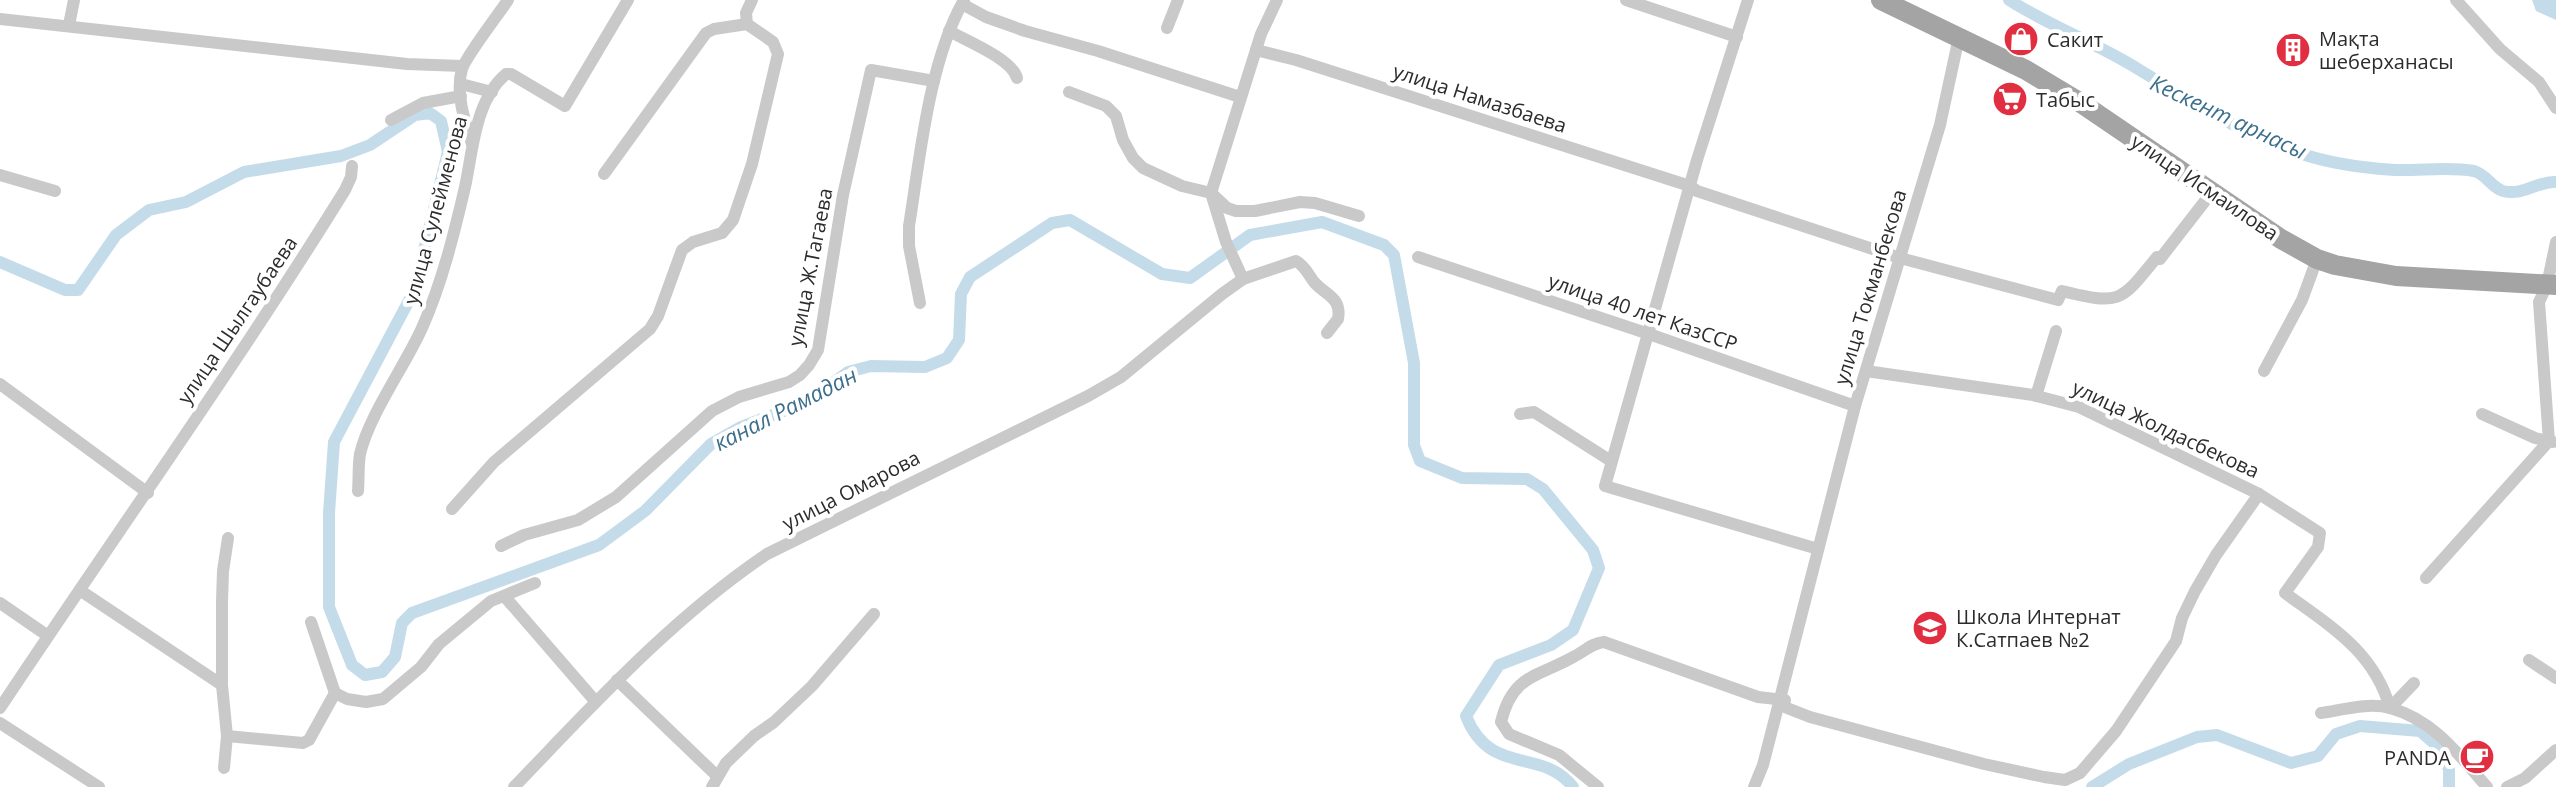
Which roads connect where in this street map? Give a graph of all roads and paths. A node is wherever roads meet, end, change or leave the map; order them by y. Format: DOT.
graph roads {
  1 [pos="74,0"];
  2 [pos="628,0"];
  3 [pos="752,0"];
  4 [pos="1178,0"];
  5 [pos="1277,0"];
  6 [pos="1626,0"];
  7 [pos="1748,0"];
  8 [pos="1881,0"];
  9 [pos="2456,0"];
  10 [pos="502,1"];
  11 [pos="963,2"];
  12 [pos="0,19"];
  13 [pos="747,24"];
  14 [pos="69,25"];
  15 [pos="1167,28"];
  16 [pos="949,31"];
  17 [pos="1737,37"];
  18 [pos="1959,37"];
  19 [pos="1256,50"];
  20 [pos="462,66"];
  21 [pos="1017,78"];
  22 [pos="934,81"];
  23 [pos="461,90"];
  24 [pos="492,92"];
  25 [pos="1069,92"];
  26 [pos="1240,97"];
  27 [pos="2556,108"];
  28 [pos="391,120"];
  29 [pos="472,144"];
  30 [pos="352,166"];
  31 [pos="604,174"];
  32 [pos="0,175"];
  33 [pos="1690,186"];
  34 [pos="55,191"];
  35 [pos="2212,192"];
  36 [pos="1211,193"];
  37 [pos="1359,216"];
  38 [pos="2556,242"];
  39 [pos="1418,257"];
  40 [pos="1900,258"];
  41 [pos="2317,259"];
  42 [pos="1243,279"];
  43 [pos="2551,285"];
  44 [pos="920,303"];
  45 [pos="2056,331"];
  46 [pos="1327,333"];
  47 [pos="1649,334"];
  48 [pos="1866,371"];
  49 [pos="2264,371"];
  50 [pos="0,384"];
  51 [pos="2036,396"];
  52 [pos="1855,406"];
  53 [pos="1520,414"];
  54 [pos="2482,414"];
  55 [pos="2553,442"];
  56 [pos="1611,461"];
  57 [pos="358,491"];
  58 [pos="148,493"];
  59 [pos="2259,494"];
  60 [pos="452,509"];
  61 [pos="228,538"];
  62 [pos="501,546"];
  63 [pos="1818,549"];
  64 [pos="2426,578"];
  65 [pos="535,583"];
  66 [pos="81,591"];
  67 [pos="505,597"];
  68 [pos="0,603"];
  69 [pos="874,614"];
  70 [pos="311,622"];
  71 [pos="48,636"];
  72 [pos="2529,660"];
  73 [pos="2556,678"];
  74 [pos="617,680"];
  75 [pos="2414,683"];
  76 [pos="222,685"];
  77 [pos="335,693"];
  78 [pos="1785,700"];
  79 [pos="596,702"];
  80 [pos="0,708"];
  81 [pos="2390,708"];
  82 [pos="2321,713"];
  83 [pos="0,723"];
  84 [pos="227,736"];
  85 [pos="2556,750"];
  86 [pos="224,768"];
  87 [pos="714,782"];
  88 [pos="99,787"];
  89 [pos="514,787"];
  90 [pos="1598,787"];
  91 [pos="1754,787"];
  92 [pos="2487,787"];
  93 [pos="2507,787"];
  1 -- 14 [label="street"];
  2 -- 24 [label="street"];
  3 -- 13 [label="street"];
  4 -- 15 [label="street"];
  5 -- 19 [label="street"];
  6 -- 17 [label="street"];
  7 -- 17 [label="street"];
  8 -- 18 [label="main road, улица Исмаилова"];
  9 -- 27 [label="street"];
  10 -- 20 [label="street"];
  11 -- 16 [label="street"];
  11 -- 26 [label="street"];
  12 -- 14 [label="street"];
  13 -- 31 [label="street"];
  13 -- 60 [label="street"];
  14 -- 20 [label="street"];
  16 -- 21 [label="street"];
  16 -- 22 [label="street"];
  17 -- 33 [label="street"];
  18 -- 35 [label="main road, улица Исмаилова"];
  18 -- 40 [label="street, улица Токманбекова"];
  19 -- 26 [label="street"];
  19 -- 33 [label="street, улица Намазбаева"];
  20 -- 23 [label="street"];
  22 -- 44 [label="street"];
  22 -- 62 [label="street, улица Ж.Тагаева"];
  23 -- 24 [label="street"];
  23 -- 28 [label="street"];
  23 -- 29 [label="street"];
  24 -- 29 [label="street, улица Сулейменова"];
  25 -- 36 [label="street"];
  26 -- 36 [label="street"];
  29 -- 57 [label="street, улица Сулейменова"];
  30 -- 58 [label="street, улица Шылгаубаева"];
  32 -- 34 [label="street"];
  33 -- 40 [label="street, улица Намазбаева"];
  33 -- 47 [label="street"];
  35 -- 40 [label="street, улица Намазбаева"];
  35 -- 41 [label="main road, улица Исмаилова"];
  36 -- 37 [label="street"];
  36 -- 42 [label="street"];
  38 -- 43 [label="street"];
  39 -- 47 [label="street, улица 40 лет КазССР"];
  40 -- 48 [label="street, улица Токманбекова"];
  41 -- 43 [label="main road, улица Исмаилова"];
  41 -- 49 [label="street"];
  42 -- 46 [label="street, улица Омарова"];
  42 -- 74 [label="street, улица Омарова"];
  43 -- 55 [label="street"];
  45 -- 51 [label="street"];
  47 -- 52 [label="street, улица 40 лет КазССР"];
  47 -- 56 [label="street"];
  48 -- 51 [label="street, улица Жолдасбекова"];
  48 -- 52 [label="street, улица Токманбекова"];
  50 -- 58 [label="street"];
  51 -- 59 [label="street, улица Жолдасбекова"];
  52 -- 63 [label="street, улица Токманбекова"];
  53 -- 56 [label="street"];
  54 -- 55 [label="street"];
  55 -- 64 [label="street"];
  56 -- 63 [label="street"];
  58 -- 66 [label="street, улица Шылгаубаева"];
  59 -- 78 [label="street, улица Жолдасбекова"];
  59 -- 81 [label="street, улица Жолдасбекова"];
  61 -- 76 [label="street"];
  63 -- 78 [label="street, улица Токманбекова"];
  65 -- 67 [label="street"];
  66 -- 71 [label="street, улица Шылгаубаева"];
  66 -- 76 [label="street"];
  67 -- 77 [label="street"];
  67 -- 79 [label="street"];
  68 -- 71 [label="street"];
  69 -- 87 [label="street"];
  70 -- 77 [label="street"];
  71 -- 80 [label="street, улица Шылгаубаева"];
  72 -- 73 [label="street"];
  74 -- 79 [label="street, улица Омарова"];
  74 -- 87 [label="street"];
  75 -- 81 [label="street"];
  76 -- 84 [label="street"];
  77 -- 84 [label="street"];
  78 -- 90 [label="street"];
  78 -- 91 [label="street, улица Токманбекова"];
  79 -- 89 [label="street, улица Омарова"];
  81 -- 82 [label="street"];
  81 -- 92 [label="street"];
  83 -- 88 [label="street"];
  84 -- 86 [label="street"];
  85 -- 93 [label="street"];
}
